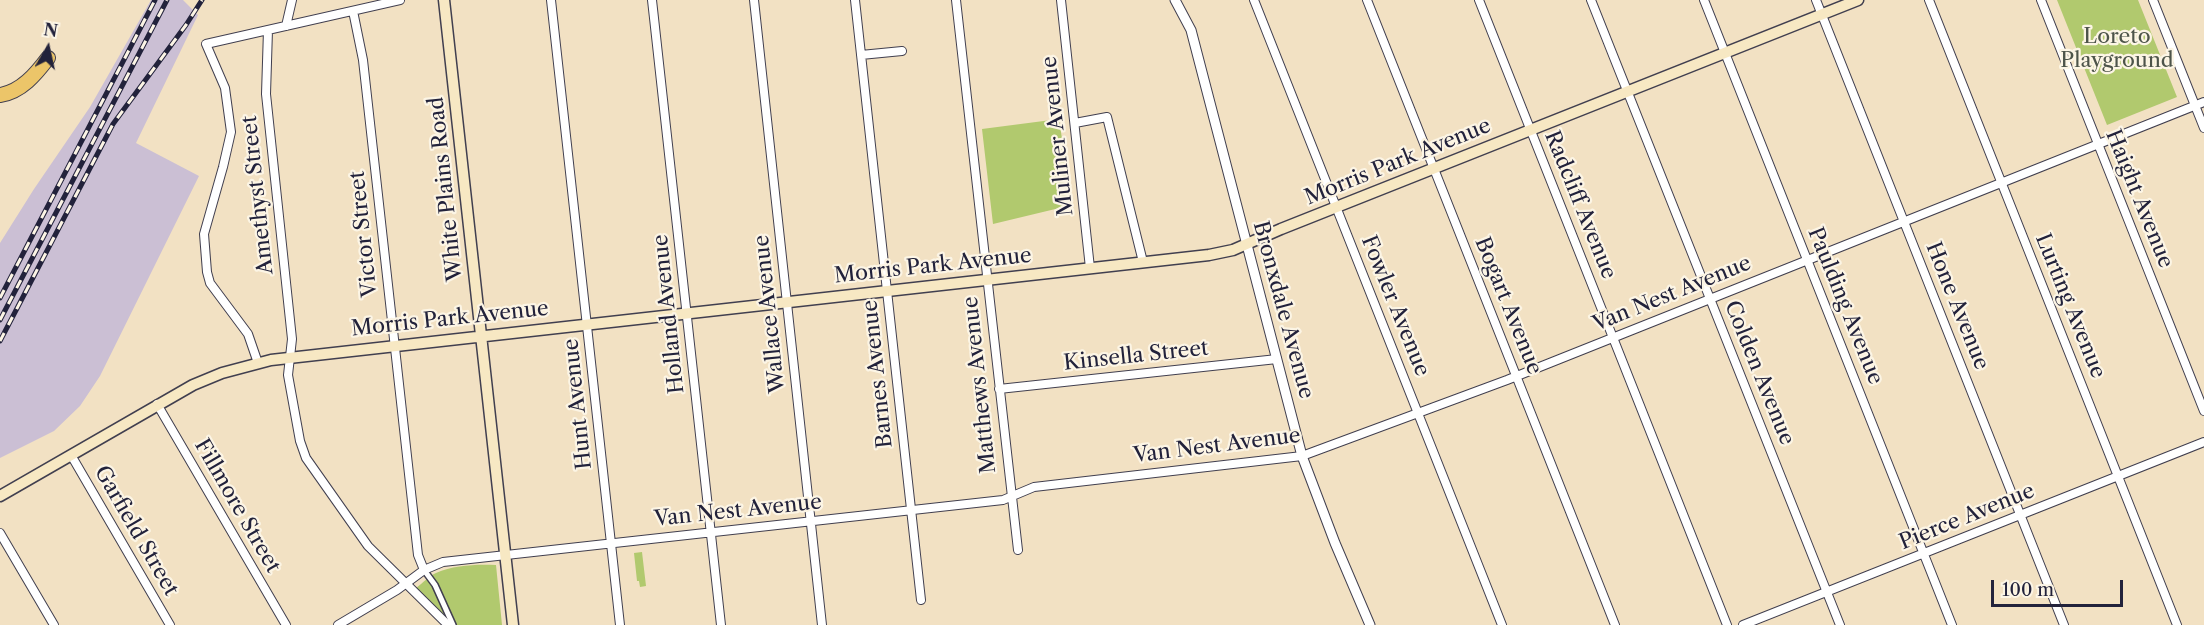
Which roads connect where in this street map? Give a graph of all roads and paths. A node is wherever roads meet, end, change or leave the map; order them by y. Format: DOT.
graph roads {
  1 [pos="292,0"];
  2 [pos="400,0"];
  3 [pos="444,0"];
  4 [pos="551,0"];
  5 [pos="652,0"];
  6 [pos="754,0"];
  7 [pos="855,0"];
  8 [pos="956,0"];
  9 [pos="1061,0"];
  10 [pos="1175,0"];
  11 [pos="1254,0"];
  12 [pos="1366,0"];
  13 [pos="1479,0"];
  14 [pos="1591,0"];
  15 [pos="1704,0"];
  16 [pos="1816,0"];
  17 [pos="1858,0"];
  18 [pos="1929,0"];
  19 [pos="2041,0"];
  20 [pos="2153,0"];
  21 [pos="353,10"];
  22 [pos="1822,14"];
  23 [pos="286,26"];
  24 [pos="268,30"];
  25 [pos="902,51"];
  26 [pos="1725,53"];
  27 [pos="861,55"];
  28 [pos="48,58"];
  29 [pos="1628,92"];
  30 [pos="0,95"];
  31 [pos="2204,102"];
  32 [pos="2195,106"];
  33 [pos="1075,123"];
  34 [pos="2204,128"];
  35 [pos="1531,130"];
  36 [pos="2098,144"];
  37 [pos="1434,168"];
  38 [pos="2001,182"];
  39 [pos="1336,207"];
  40 [pos="1904,221"];
  41 [pos="1248,244"];
  42 [pos="1807,260"];
  43 [pos="1143,262"];
  44 [pos="1090,268"];
  45 [pos="987,279"];
  46 [pos="886,290"];
  47 [pos="1710,298"];
  48 [pos="787,302"];
  49 [pos="687,312"];
  50 [pos="587,324"];
  51 [pos="481,335"];
  52 [pos="1613,337"];
  53 [pos="394,345"];
  54 [pos="290,357"];
  55 [pos="1277,359"];
  56 [pos="258,363"];
  57 [pos="1516,376"];
  58 [pos="999,389"];
  59 [pos="158,404"];
  60 [pos="2204,411"];
  61 [pos="1419,414"];
  62 [pos="2204,442"];
  63 [pos="71,455"];
  64 [pos="1302,456"];
  65 [pos="2118,476"];
  66 [pos="0,496"];
  67 [pos="1011,498"];
  68 [pos="911,510"];
  69 [pos="2021,515"];
  70 [pos="811,521"];
  71 [pos="0,532"];
  72 [pos="711,533"];
  73 [pos="611,543"];
  74 [pos="1018,550"];
  75 [pos="1924,553"];
  76 [pos="506,555"];
  77 [pos="424,570"];
  78 [pos="406,584"];
  79 [pos="1827,592"];
  80 [pos="921,600"];
  81 [pos="54,625"];
  82 [pos="170,625"];
  83 [pos="286,625"];
  84 [pos="338,625"];
  85 [pos="448,625"];
  86 [pos="453,625"];
  87 [pos="513,625"];
  88 [pos="620,625"];
  89 [pos="721,625"];
  90 [pos="822,625"];
  91 [pos="1370,625"];
  92 [pos="1502,625"];
  93 [pos="1615,625"];
  94 [pos="1727,625"];
  95 [pos="1743,625"];
  96 [pos="1840,625"];
  97 [pos="1952,625"];
  98 [pos="2064,625"];
  99 [pos="2177,625"];
  1 -- 23 [label="street"];
  2 -- 21 [label="street"];
  3 -- 51 [label="main road, White Plains Road"];
  4 -- 50 [label="street, Hunt Avenue"];
  5 -- 49 [label="street, Holland Avenue"];
  6 -- 48 [label="street, Wallace Avenue"];
  7 -- 27 [label="street, Barnes Avenue"];
  8 -- 45 [label="street, Matthews Avenue"];
  9 -- 33 [label="street, Muliner Avenue"];
  10 -- 41 [label="street, Bronxdale Avenue"];
  11 -- 39 [label="street, Fowler Avenue"];
  12 -- 37 [label="street, Bogart Avenue"];
  13 -- 35 [label="street, Radcliff Avenue"];
  14 -- 29 [label="street, Colden Avenue"];
  15 -- 26 [label="street, Paulding Avenue"];
  16 -- 22 [label="street, Hone Avenue"];
  17 -- 22 [label="main road, Morris Park Avenue"];
  18 -- 38 [label="street, Lurting Avenue"];
  19 -- 36 [label="street, Haight Avenue"];
  20 -- 32 [label="street"];
  21 -- 23 [label="street"];
  21 -- 53 [label="street, Victor Street"];
  22 -- 26 [label="main road, Morris Park Avenue"];
  22 -- 40 [label="street, Hone Avenue"];
  23 -- 24 [label="street"];
  24 -- 54 [label="street, Amethyst Street"];
  24 -- 56 [label="street"];
  25 -- 27 [label="street"];
  26 -- 29 [label="main road, Morris Park Avenue"];
  26 -- 42 [label="street, Paulding Avenue"];
  27 -- 46 [label="street, Barnes Avenue"];
  28 -- 30 [label="highway"];
  29 -- 35 [label="main road, Morris Park Avenue"];
  29 -- 47 [label="street, Colden Avenue"];
  31 -- 32 [label="street, Van Nest Avenue"];
  32 -- 34 [label="street"];
  32 -- 36 [label="street, Van Nest Avenue"];
  33 -- 43 [label="street"];
  33 -- 44 [label="street, Muliner Avenue"];
  35 -- 37 [label="main road, Morris Park Avenue"];
  35 -- 52 [label="street, Radcliff Avenue"];
  36 -- 38 [label="street, Van Nest Avenue"];
  36 -- 60 [label="street, Haight Avenue"];
  37 -- 39 [label="main road, Morris Park Avenue"];
  37 -- 57 [label="street, Bogart Avenue"];
  38 -- 40 [label="street, Van Nest Avenue"];
  38 -- 65 [label="street, Lurting Avenue"];
  39 -- 41 [label="main road, Morris Park Avenue"];
  39 -- 61 [label="street, Fowler Avenue"];
  40 -- 42 [label="street, Van Nest Avenue"];
  40 -- 69 [label="street, Hone Avenue"];
  41 -- 43 [label="main road, Morris Park Avenue"];
  41 -- 55 [label="street, Bronxdale Avenue"];
  42 -- 47 [label="street, Van Nest Avenue"];
  42 -- 75 [label="street, Paulding Avenue"];
  43 -- 44 [label="main road, Morris Park Avenue"];
  44 -- 45 [label="main road, Morris Park Avenue"];
  45 -- 46 [label="main road, Morris Park Avenue"];
  45 -- 58 [label="street, Matthews Avenue"];
  46 -- 48 [label="main road, Morris Park Avenue"];
  46 -- 68 [label="street, Barnes Avenue"];
  47 -- 52 [label="street, Van Nest Avenue"];
  47 -- 79 [label="street, Colden Avenue"];
  48 -- 49 [label="main road, Morris Park Avenue"];
  48 -- 70 [label="street, Wallace Avenue"];
  49 -- 50 [label="main road, Morris Park Avenue"];
  49 -- 72 [label="street, Holland Avenue"];
  50 -- 51 [label="main road, Morris Park Avenue"];
  50 -- 73 [label="street, Hunt Avenue"];
  51 -- 53 [label="main road, Morris Park Avenue"];
  51 -- 76 [label="main road, White Plains Road"];
  52 -- 57 [label="street, Van Nest Avenue"];
  52 -- 94 [label="street, Radcliff Avenue"];
  53 -- 54 [label="main road, Morris Park Avenue"];
  53 -- 77 [label="street, Victor Street"];
  54 -- 56 [label="main road, Morris Park Avenue"];
  54 -- 78 [label="street, Amethyst Street"];
  55 -- 58 [label="street, Kinsella Street"];
  55 -- 64 [label="street, Bronxdale Avenue"];
  56 -- 59 [label="main road, Morris Park Avenue"];
  57 -- 61 [label="street, Van Nest Avenue"];
  57 -- 93 [label="street, Bogart Avenue"];
  58 -- 67 [label="street, Matthews Avenue"];
  59 -- 63 [label="main road, Morris Park Avenue"];
  59 -- 83 [label="street, Fillmore Street"];
  61 -- 64 [label="street, Van Nest Avenue"];
  61 -- 92 [label="street, Fowler Avenue"];
  62 -- 65 [label="street, Pierce Avenue"];
  63 -- 66 [label="main road, Morris Park Avenue"];
  63 -- 82 [label="street, Garfield Street"];
  64 -- 67 [label="street, Van Nest Avenue"];
  64 -- 91 [label="street, Bronxdale Avenue"];
  65 -- 69 [label="street, Pierce Avenue"];
  65 -- 99 [label="street, Lurting Avenue"];
  67 -- 68 [label="street, Van Nest Avenue"];
  67 -- 74 [label="street, Matthews Avenue"];
  68 -- 70 [label="street, Van Nest Avenue"];
  68 -- 80 [label="street, Barnes Avenue"];
  69 -- 75 [label="street, Pierce Avenue"];
  69 -- 98 [label="street, Hone Avenue"];
  70 -- 72 [label="street, Van Nest Avenue"];
  70 -- 90 [label="street, Wallace Avenue"];
  71 -- 81 [label="street"];
  72 -- 73 [label="street, Van Nest Avenue"];
  72 -- 89 [label="street, Holland Avenue"];
  73 -- 76 [label="street, Van Nest Avenue"];
  73 -- 88 [label="street, Hunt Avenue"];
  75 -- 79 [label="street, Pierce Avenue"];
  75 -- 97 [label="street, Paulding Avenue"];
  76 -- 77 [label="street, Van Nest Avenue"];
  76 -- 87 [label="main road, White Plains Road"];
  77 -- 78 [label="street, Van Nest Avenue"];
  77 -- 86 [label="street, Victor Street"];
  78 -- 84 [label="street, Van Nest Avenue"];
  78 -- 85 [label="street, Amethyst Street"];
  79 -- 95 [label="street, Pierce Avenue"];
  79 -- 96 [label="street, Colden Avenue"];
}
